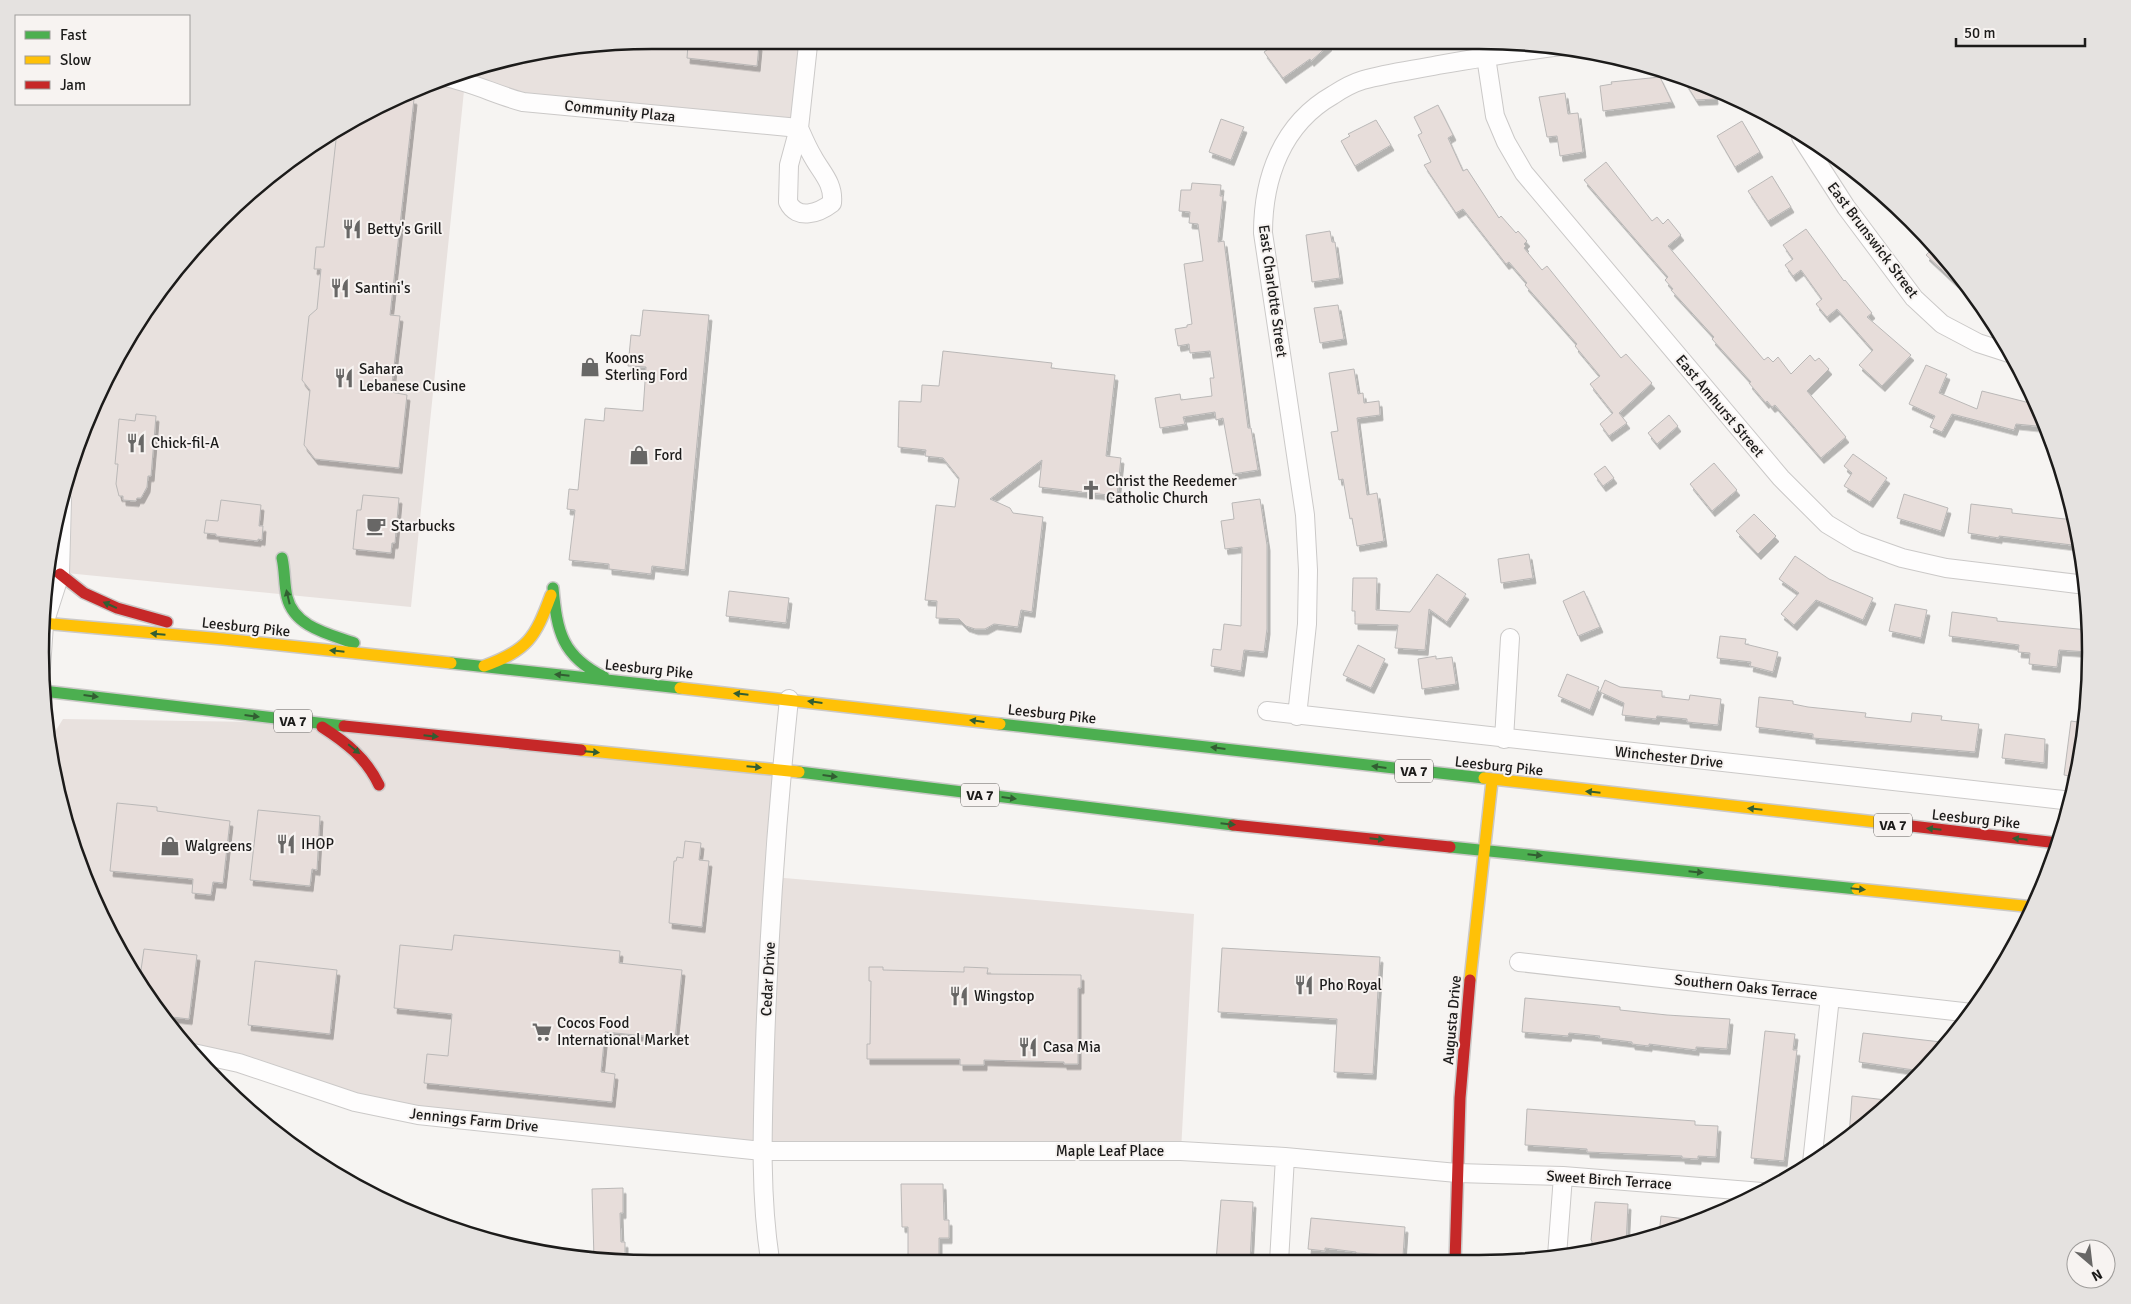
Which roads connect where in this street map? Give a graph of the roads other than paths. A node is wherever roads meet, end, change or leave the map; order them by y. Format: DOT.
graph roads {
  1 [pos="808,49"];
  2 [pos="1528,51"];
  3 [pos="1486,57"];
  4 [pos="461,80"];
  5 [pos="1806,145"];
  6 [pos="2001,351"];
  7 [pos="61,529"];
  8 [pos="282,558"];
  9 [pos="60,574"];
  10 [pos="2078,585"];
  11 [pos="52,597"];
  12 [pos="50,622"];
  13 [pos="1510,638"];
  14 [pos="223,640"];
  15 [pos="386,656"];
  16 [pos="483,667"];
  17 [pos="613,680"];
  18 [pos="50,692"];
  19 [pos="789,699"];
  20 [pos="1267,712"];
  21 [pos="1297,716"];
  22 [pos="317,723"];
  23 [pos="1504,739"];
  24 [pos="381,769"];
  25 [pos="782,770"];
  26 [pos="1492,781"];
  27 [pos="2064,800"];
  28 [pos="2051,842"];
  29 [pos="1486,850"];
  30 [pos="2026,906"];
  31 [pos="1519,962"];
  32 [pos="1830,997"];
  33 [pos="1964,1011"];
  34 [pos="203,1055"];
  35 [pos="762,1151"];
  36 [pos="1813,1155"];
  37 [pos="1285,1157"];
  38 [pos="1457,1173"];
  39 [pos="1563,1176"];
  40 [pos="1750,1191"];
  41 [pos="1557,1250"];
  42 [pos="769,1255"];
  43 [pos="1279,1255"];
  44 [pos="1455,1255"];
  1 -- 4 [label="street, Community Plaza"];
  2 -- 3 [label="street, East Charlotte Street"];
  3 -- 10 [label="street, East Amhurst Street"];
  3 -- 21 [label="street, East Charlotte Street"];
  5 -- 6 [label="street, East Brunswick Street"];
  7 -- 9 [label="street"];
  15 -- 8 [label="main road, one-way"];
  9 -- 11 [label="street"];
  14 -- 9 [label="main road, one-way"];
  14 -- 12 [label="main road, Leesburg Pike / VA 7, one-way"];
  13 -- 23 [label="street"];
  15 -- 14 [label="main road, Leesburg Pike / VA 7, one-way"];
  15 -- 16 [label="main road, Leesburg Pike / VA 7"];
  17 -- 16 [label="main road, Leesburg Pike / VA 7, one-way"];
  16 -- 17 [label="main road"];
  19 -- 17 [label="main road, Leesburg Pike / VA 7, one-way"];
  18 -- 22 [label="main road, VA 7, one-way"];
  19 -- 25 [label="street, Cedar Drive"];
  26 -- 19 [label="main road, Leesburg Pike / VA 7, one-way"];
  20 -- 21 [label="street, Winchester Drive"];
  21 -- 23 [label="street, Winchester Drive"];
  22 -- 24 [label="main road, one-way"];
  22 -- 25 [label="main road, VA 7, one-way"];
  23 -- 27 [label="street, Winchester Drive"];
  25 -- 29 [label="main road, VA 7, one-way"];
  25 -- 35 [label="street, Cedar Drive"];
  28 -- 26 [label="main road, Leesburg Pike / VA 7, one-way"];
  26 -- 29 [label="main road, Augusta Drive"];
  29 -- 30 [label="main road, VA 7, one-way"];
  29 -- 38 [label="main road, Augusta Drive"];
  31 -- 32 [label="street, Southern Oaks Terrace"];
  32 -- 33 [label="street, Southern Oaks Terrace"];
  32 -- 36 [label="street"];
  34 -- 35 [label="street, Jennings Farm Drive"];
  35 -- 37 [label="street, Maple Leaf Place"];
  35 -- 42 [label="street, Cedar Drive"];
  37 -- 38 [label="street, Maple Leaf Place"];
  37 -- 43 [label="street"];
  38 -- 39 [label="street, Sweet Birch Terrace"];
  38 -- 44 [label="main road, Augusta Drive"];
  39 -- 40 [label="street, Sweet Birch Terrace"];
  39 -- 41 [label="street"];
}
